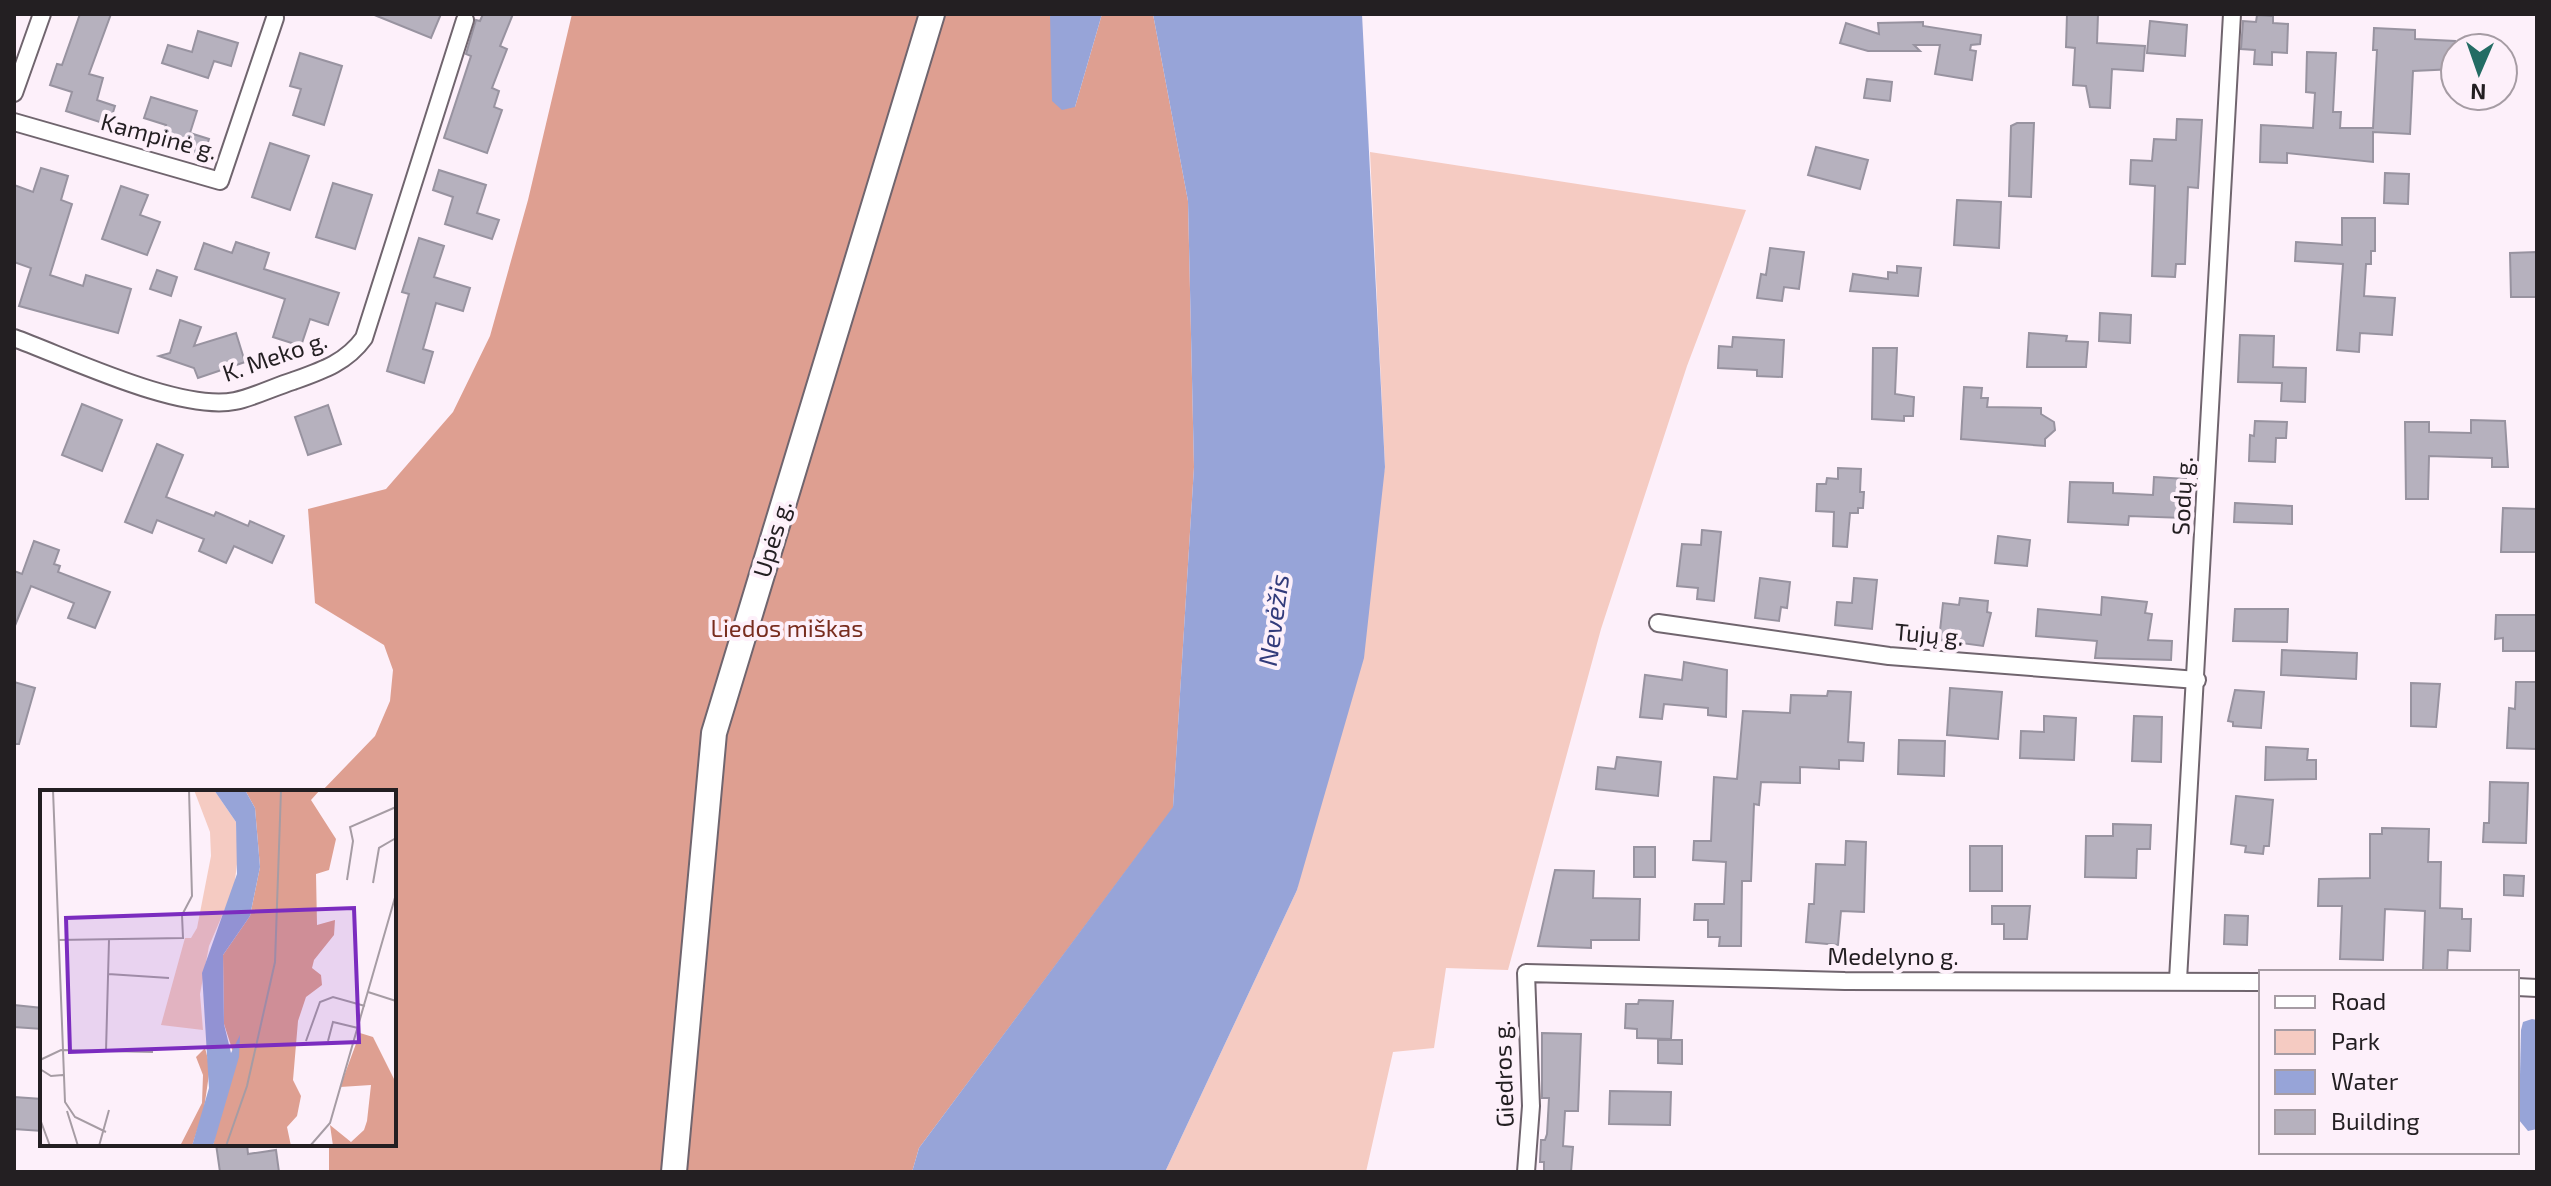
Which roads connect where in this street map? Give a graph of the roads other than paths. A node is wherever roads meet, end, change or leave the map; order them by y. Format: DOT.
graph roads {
  1 [pos="42,14"];
  2 [pos="932,14"];
  3 [pos="2232,14"];
  4 [pos="275,18"];
  5 [pos="465,20"];
  6 [pos="14,93"];
  7 [pos="14,122"];
  8 [pos="14,338"];
  9 [pos="1658,623"];
  10 [pos="2197,680"];
  11 [pos="1526,973"];
  12 [pos="2178,980"];
  13 [pos="2259,982"];
  14 [pos="674,1172"];
  15 [pos="1526,1172"];
  1 -- 6 [label="street"];
  2 -- 14 [label="main road, Upės g."];
  3 -- 10 [label="street, Sodų g."];
  4 -- 7 [label="street, Kampinė g."];
  5 -- 8 [label="street, K. Meko g."];
  9 -- 10 [label="street, Tujų g."];
  10 -- 12 [label="street, Sodų g."];
  11 -- 12 [label="street, Medelyno g."];
  11 -- 15 [label="street, Giedros g."];
  12 -- 13 [label="street, Medelyno g."];
}
